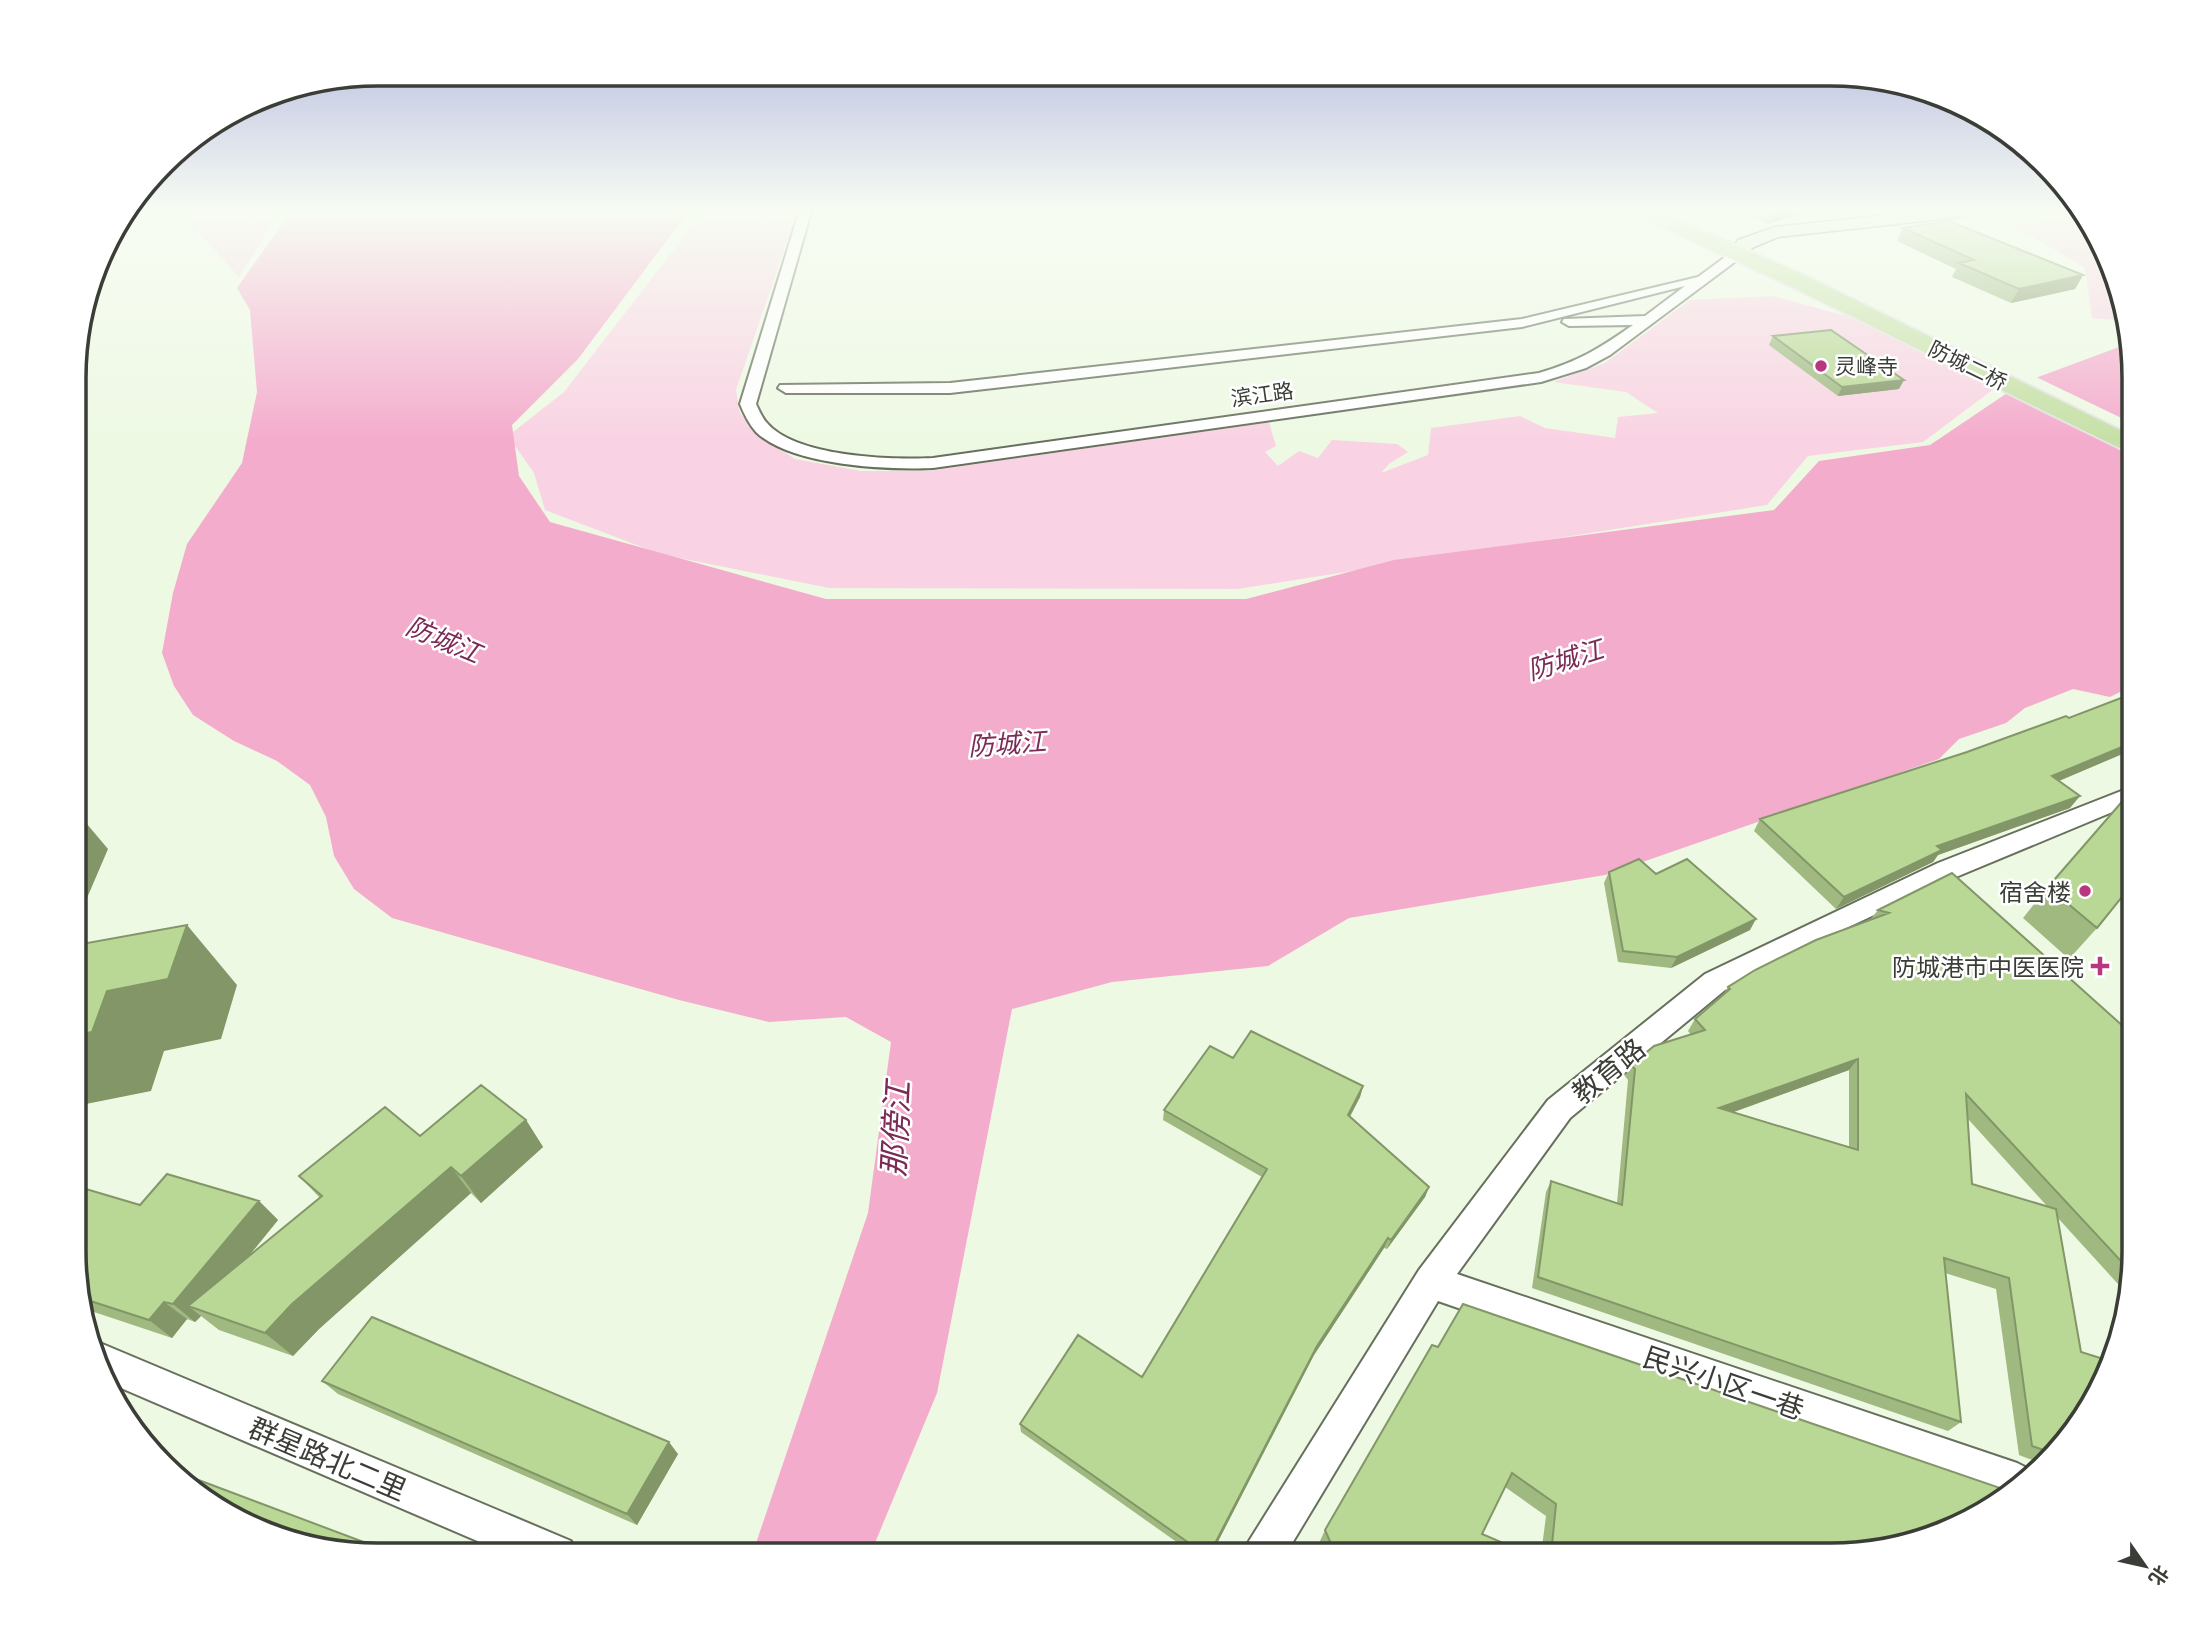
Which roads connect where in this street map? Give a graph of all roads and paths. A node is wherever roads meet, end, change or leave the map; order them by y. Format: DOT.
graph roads {
  1 [pos="782,288"];
  2 [pos="1662,288"];
  3 [pos="1691,288"];
  4 [pos="1824,288"];
  5 [pos="1825,288"];
  6 [pos="1648,320"];
  7 [pos="1522,323"];
  8 [pos="786,387"];
  9 [pos="2122,427"];
  10 [pos="2122,441"];
  11 [pos="2122,800"];
  12 [pos="1431,1282"];
  13 [pos="109,1366"];
  14 [pos="2012,1480"];
  15 [pos="529,1543"];
  16 [pos="1270,1543"];
  1 -- 6 [label="street, 滨江路"];
  2 -- 7 [label="street"];
  3 -- 6 [label="street, 滨江路"];
  4 -- 10 [label="main road, 防城二桥"];
  5 -- 9 [label="main road, 防城二桥"];
  6 -- 7 [label="street"];
  7 -- 8 [label="street"];
  11 -- 12 [label="street, 教育路"];
  12 -- 14 [label="street, 民兴小区一巷"];
  12 -- 16 [label="street, 教育路"];
  13 -- 15 [label="street, 群星路北二里"];
}
